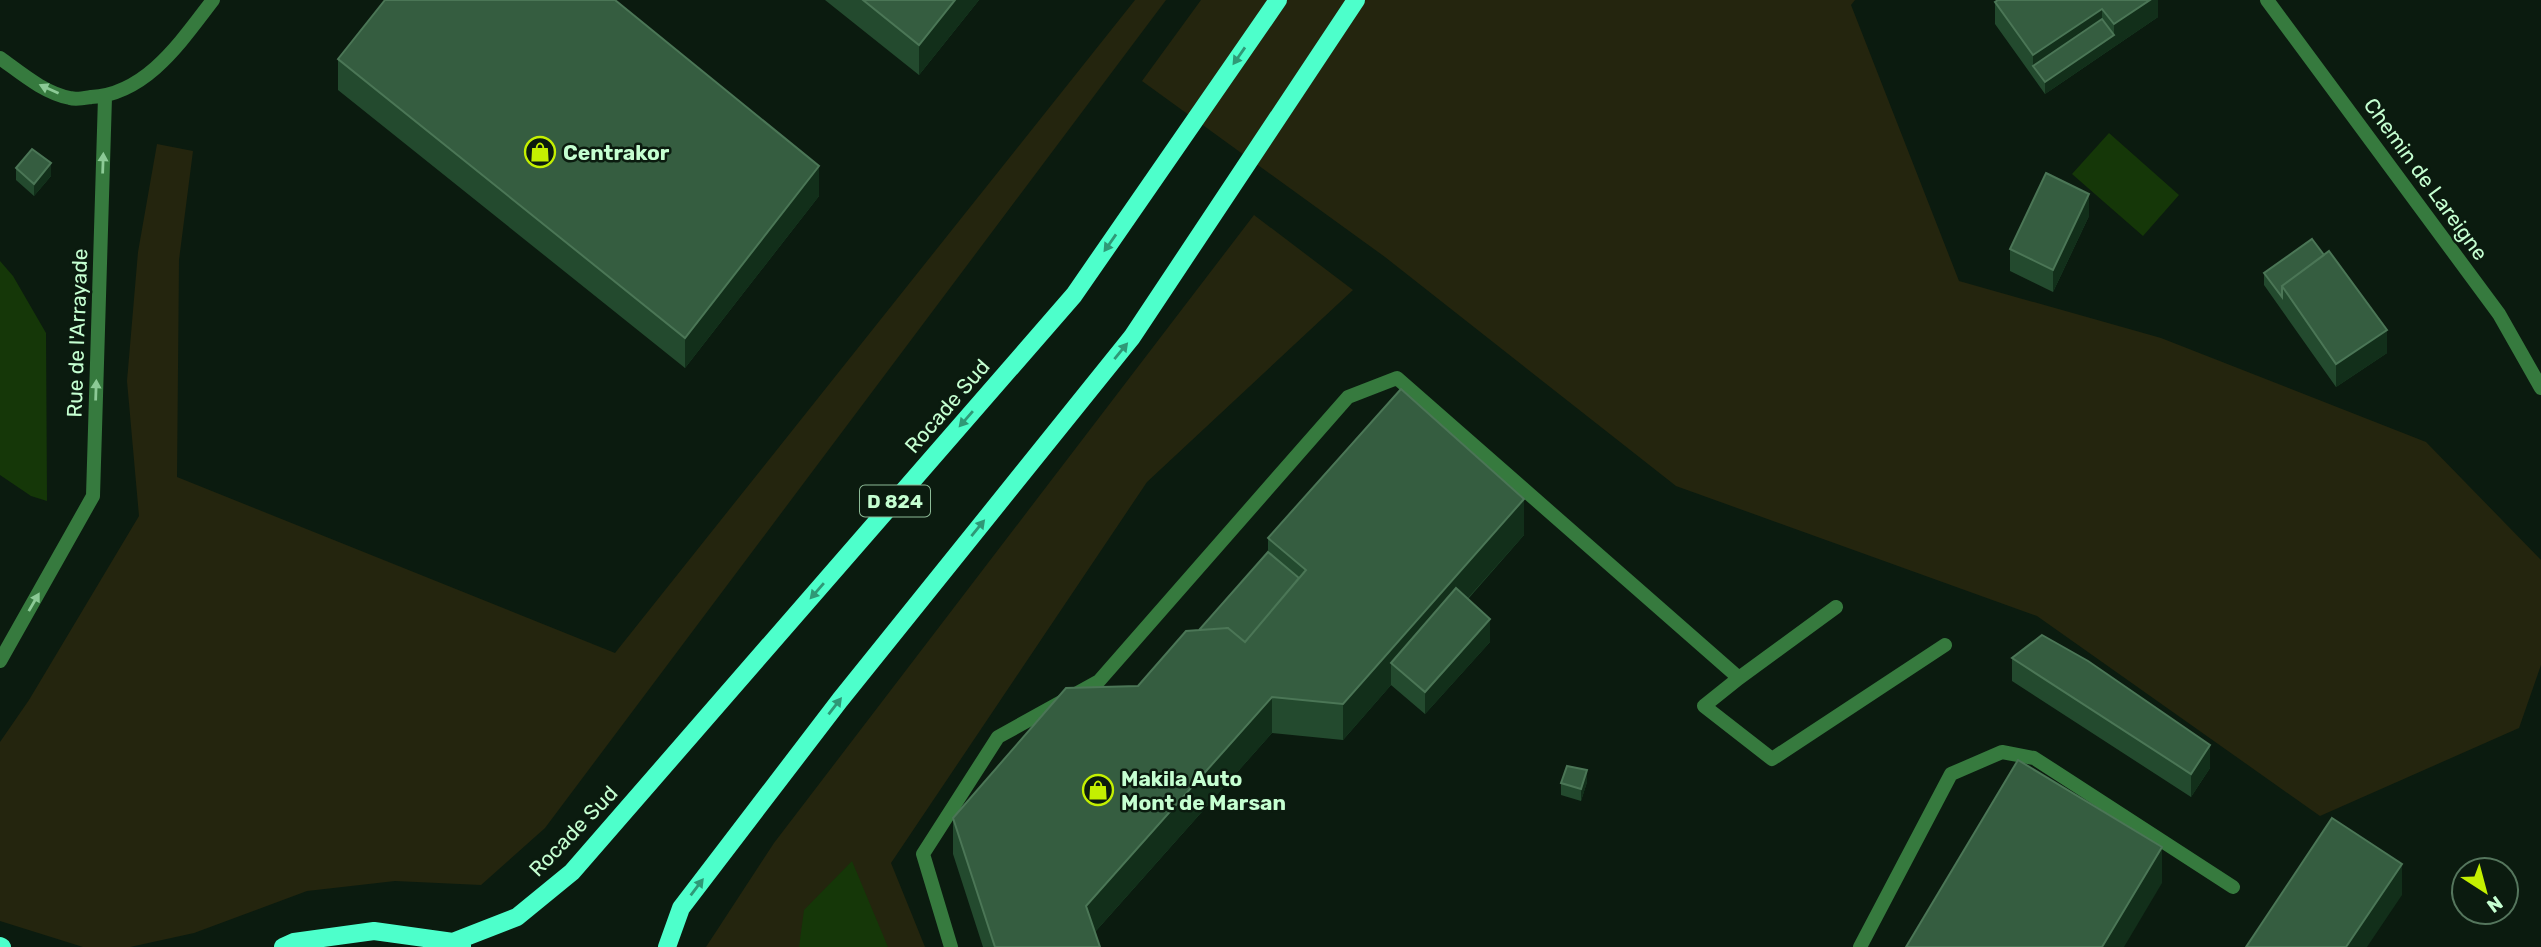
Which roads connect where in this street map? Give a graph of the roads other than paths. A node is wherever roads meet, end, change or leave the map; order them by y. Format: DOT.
graph roads {
  1 [pos="213,0"];
  2 [pos="1278,0"];
  3 [pos="1356,0"];
  4 [pos="2267,0"];
  5 [pos="0,58"];
  6 [pos="104,97"];
  7 [pos="2541,388"];
  8 [pos="1836,607"];
  9 [pos="1945,645"];
  10 [pos="0,661"];
  11 [pos="1739,678"];
  12 [pos="2233,887"];
  13 [pos="459,944"];
  14 [pos="283,947"];
  15 [pos="667,947"];
  16 [pos="951,947"];
  17 [pos="1860,947"];
  1 -- 6 [label="street"];
  2 -- 13 [label="main road, Rocade Sud / D 824, one-way"];
  15 -- 3 [label="main road, one-way"];
  4 -- 7 [label="street, Chemin de Lareigne"];
  6 -- 5 [label="street, one-way"];
  10 -- 6 [label="street, Rue de l'Arrayade, one-way"];
  8 -- 11 [label="street"];
  9 -- 11 [label="street"];
  11 -- 16 [label="street"];
  12 -- 17 [label="street"];
  13 -- 14 [label="main road"];
}
